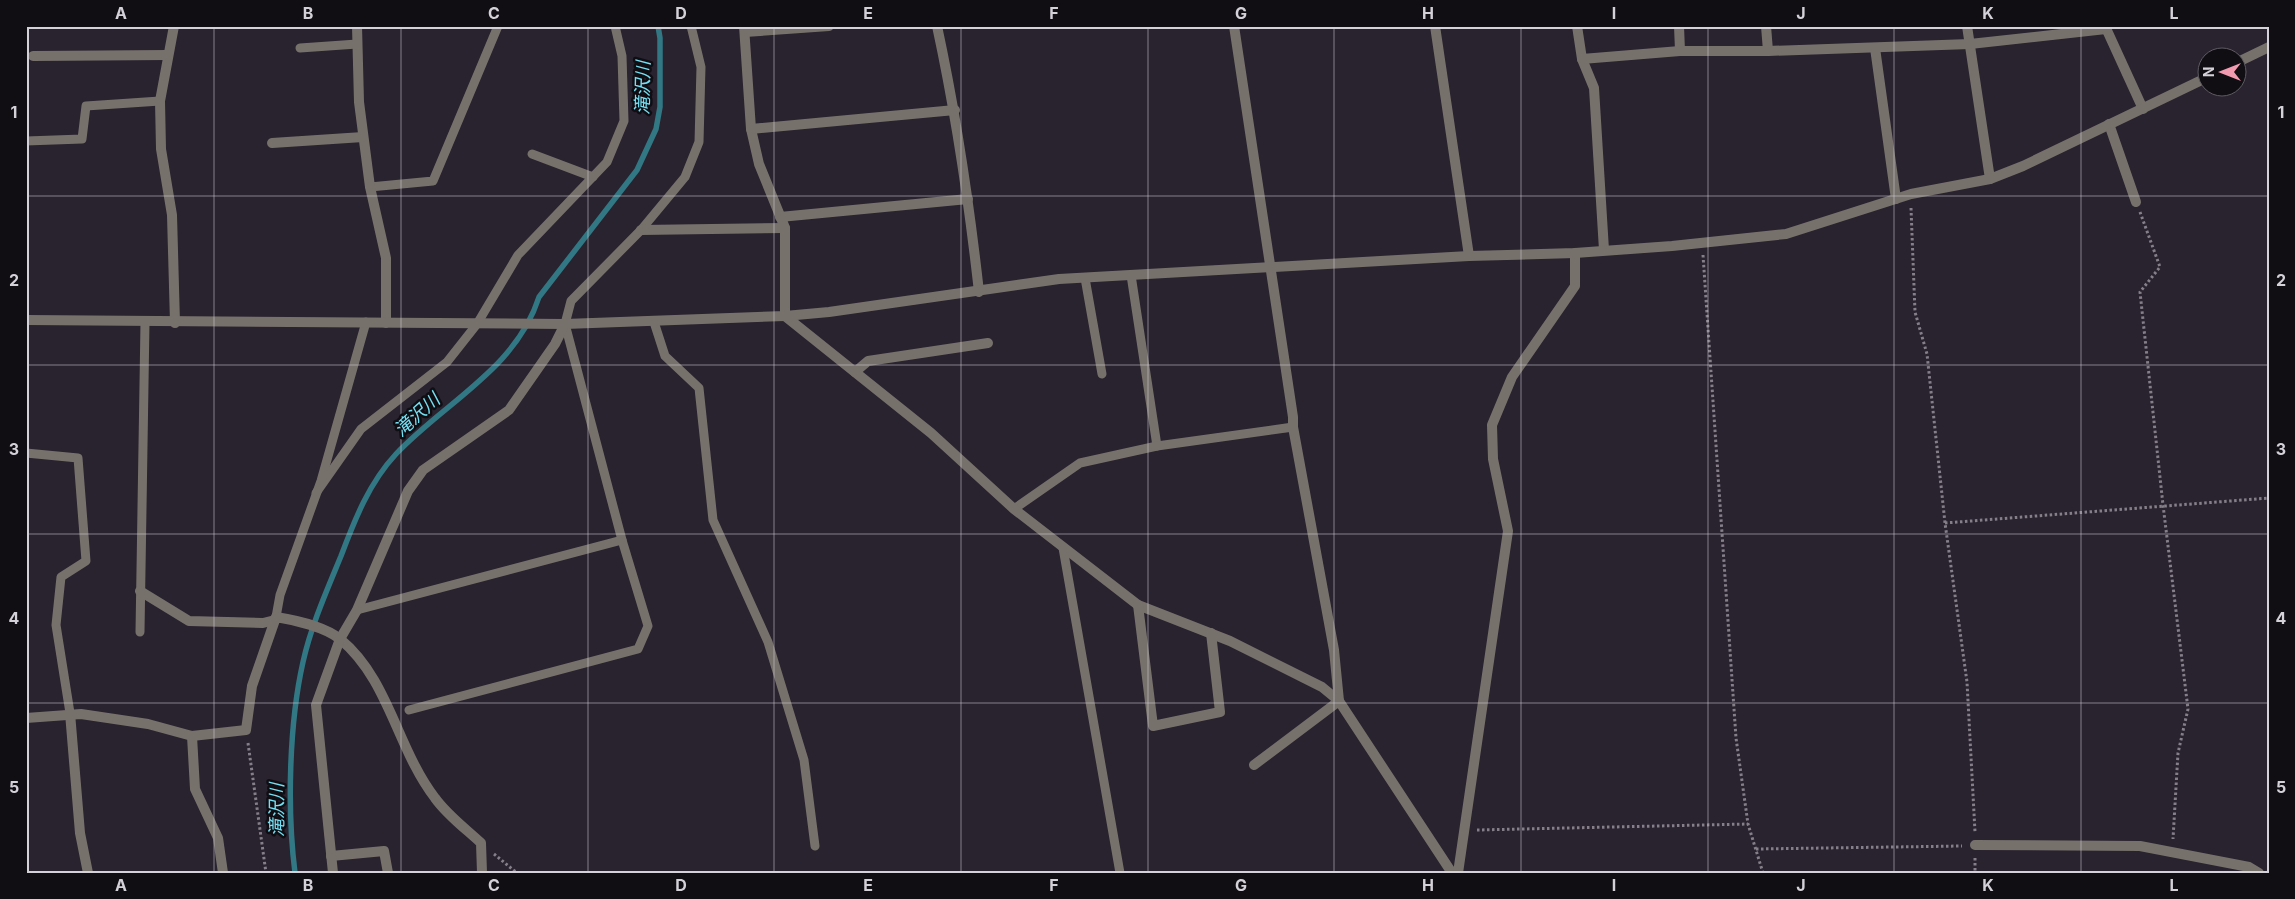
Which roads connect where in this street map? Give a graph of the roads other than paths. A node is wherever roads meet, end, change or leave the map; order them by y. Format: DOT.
graph roads {
  1 [pos="174,26"];
  2 [pos="357,26"];
  3 [pos="498,26"];
  4 [pos="615,26"];
  5 [pos="691,26"];
  6 [pos="829,26"];
  7 [pos="937,26"];
  8 [pos="1234,26"];
  9 [pos="1435,26"];
  10 [pos="1577,26"];
  11 [pos="1679,26"];
  12 [pos="1766,26"];
  13 [pos="1967,26"];
  14 [pos="2106,28"];
  15 [pos="744,29"];
  16 [pos="357,44"];
  17 [pos="1970,44"];
  18 [pos="2269,47"];
  19 [pos="300,48"];
  20 [pos="1875,48"];
  21 [pos="1680,51"];
  22 [pos="1768,51"];
  23 [pos="168,55"];
  24 [pos="33,56"];
  25 [pos="2248,57"];
  26 [pos="1582,59"];
  27 [pos="2198,82"];
  28 [pos="160,101"];
  29 [pos="2142,109"];
  30 [pos="955,110"];
  31 [pos="2109,124"];
  32 [pos="751,129"];
  33 [pos="363,137"];
  34 [pos="26,142"];
  35 [pos="272,144"];
  36 [pos="532,154"];
  37 [pos="593,177"];
  38 [pos="1990,179"];
  39 [pos="370,187"];
  40 [pos="1896,198"];
  41 [pos="968,199"];
  42 [pos="2136,202"];
  43 [pos="780,217"];
  44 [pos="785,228"];
  45 [pos="641,230"];
  46 [pos="1604,250"];
  47 [pos="1575,253"];
  48 [pos="1469,256"];
  49 [pos="1271,267"];
  50 [pos="1131,275"];
  51 [pos="1085,278"];
  52 [pos="979,292"];
  53 [pos="785,316"];
  54 [pos="26,320"];
  55 [pos="145,322"];
  56 [pos="366,322"];
  57 [pos="654,322"];
  58 [pos="175,323"];
  59 [pos="386,323"];
  60 [pos="477,324"];
  61 [pos="565,324"];
  62 [pos="988,342"];
  63 [pos="855,372"];
  64 [pos="1102,374"];
  65 [pos="1293,427"];
  66 [pos="1156,446"];
  67 [pos="26,452"];
  68 [pos="316,493"];
  69 [pos="1014,510"];
  70 [pos="622,540"];
  71 [pos="1063,548"];
  72 [pos="140,591"];
  73 [pos="1138,605"];
  74 [pos="357,610"];
  75 [pos="276,618"];
  76 [pos="140,632"];
  77 [pos="1211,633"];
  78 [pos="336,637"];
  79 [pos="1339,701"];
  80 [pos="408,710"];
  81 [pos="70,714"];
  82 [pos="26,718"];
  83 [pos="192,736"];
  84 [pos="1254,765"];
  85 [pos="1975,845"];
  86 [pos="815,846"];
  87 [pos="331,856"];
  88 [pos="88,873"];
  89 [pos="223,873"];
  90 [pos="334,873"];
  91 [pos="388,873"];
  92 [pos="482,873"];
  93 [pos="1120,873"];
  94 [pos="1452,873"];
  95 [pos="1458,873"];
  96 [pos="2259,873"];
  1 -- 23 [label="street"];
  2 -- 16 [label="street"];
  3 -- 39 [label="lane"];
  4 -- 37 [label="lane"];
  5 -- 45 [label="lane"];
  6 -- 15 [label="street"];
  7 -- 30 [label="street"];
  8 -- 49 [label="street"];
  9 -- 48 [label="street"];
  10 -- 26 [label="street"];
  11 -- 21 [label="street"];
  12 -- 22 [label="street"];
  13 -- 17 [label="street"];
  14 -- 17 [label="street"];
  14 -- 29 [label="street"];
  15 -- 32 [label="street"];
  16 -- 19 [label="lane"];
  16 -- 33 [label="street"];
  17 -- 20 [label="street"];
  17 -- 38 [label="street"];
  18 -- 25 [label="street"];
  20 -- 22 [label="street"];
  20 -- 40 [label="street"];
  21 -- 22 [label="street"];
  21 -- 26 [label="street"];
  23 -- 24 [label="street"];
  23 -- 28 [label="street"];
  26 -- 46 [label="street"];
  27 -- 29 [label="street"];
  28 -- 34 [label="lane"];
  28 -- 58 [label="street"];
  29 -- 31 [label="street"];
  30 -- 32 [label="street"];
  30 -- 41 [label="street"];
  31 -- 38 [label="street"];
  31 -- 42 [label="street"];
  32 -- 43 [label="street"];
  33 -- 35 [label="street"];
  33 -- 39 [label="street"];
  36 -- 37 [label="lane"];
  37 -- 60 [label="lane"];
  38 -- 40 [label="street"];
  39 -- 59 [label="street"];
  40 -- 46 [label="street"];
  41 -- 43 [label="street"];
  41 -- 52 [label="street"];
  43 -- 44 [label="street"];
  44 -- 45 [label="street"];
  44 -- 53 [label="street"];
  45 -- 61 [label="lane"];
  46 -- 47 [label="street"];
  47 -- 48 [label="street"];
  47 -- 95 [label="street"];
  48 -- 49 [label="street"];
  49 -- 50 [label="street"];
  49 -- 65 [label="street"];
  50 -- 51 [label="street"];
  50 -- 66 [label="lane"];
  51 -- 52 [label="street"];
  51 -- 64 [label="lane"];
  52 -- 53 [label="street"];
  53 -- 57 [label="street"];
  53 -- 63 [label="street"];
  54 -- 55 [label="street"];
  55 -- 58 [label="street"];
  55 -- 72 [label="lane"];
  56 -- 58 [label="street"];
  56 -- 59 [label="street"];
  56 -- 68 [label="lane"];
  57 -- 61 [label="street"];
  57 -- 86 [label="lane"];
  59 -- 60 [label="street"];
  60 -- 61 [label="street"];
  60 -- 68 [label="lane"];
  61 -- 70 [label="lane"];
  61 -- 74 [label="street"];
  62 -- 63 [label="street"];
  63 -- 69 [label="street"];
  65 -- 66 [label="lane"];
  65 -- 79 [label="street"];
  66 -- 69 [label="lane"];
  67 -- 81 [label="lane"];
  68 -- 75 [label="lane"];
  69 -- 71 [label="street"];
  70 -- 74 [label="lane"];
  70 -- 80 [label="lane"];
  71 -- 73 [label="street"];
  71 -- 93 [label="lane"];
  72 -- 75 [label="street"];
  72 -- 76 [label="lane"];
  73 -- 77 [label="street"];
  73 -- 77 [label="street"];
  74 -- 78 [label="street"];
  75 -- 78 [label="street"];
  75 -- 83 [label="street"];
  77 -- 79 [label="street"];
  78 -- 87 [label="street"];
  78 -- 92 [label="street"];
  79 -- 84 [label="street"];
  79 -- 94 [label="street"];
  81 -- 82 [label="street"];
  81 -- 83 [label="street"];
  81 -- 88 [label="street"];
  83 -- 89 [label="street"];
  85 -- 96 [label="street"];
  87 -- 90 [label="street"];
  87 -- 91 [label="street"];
}
